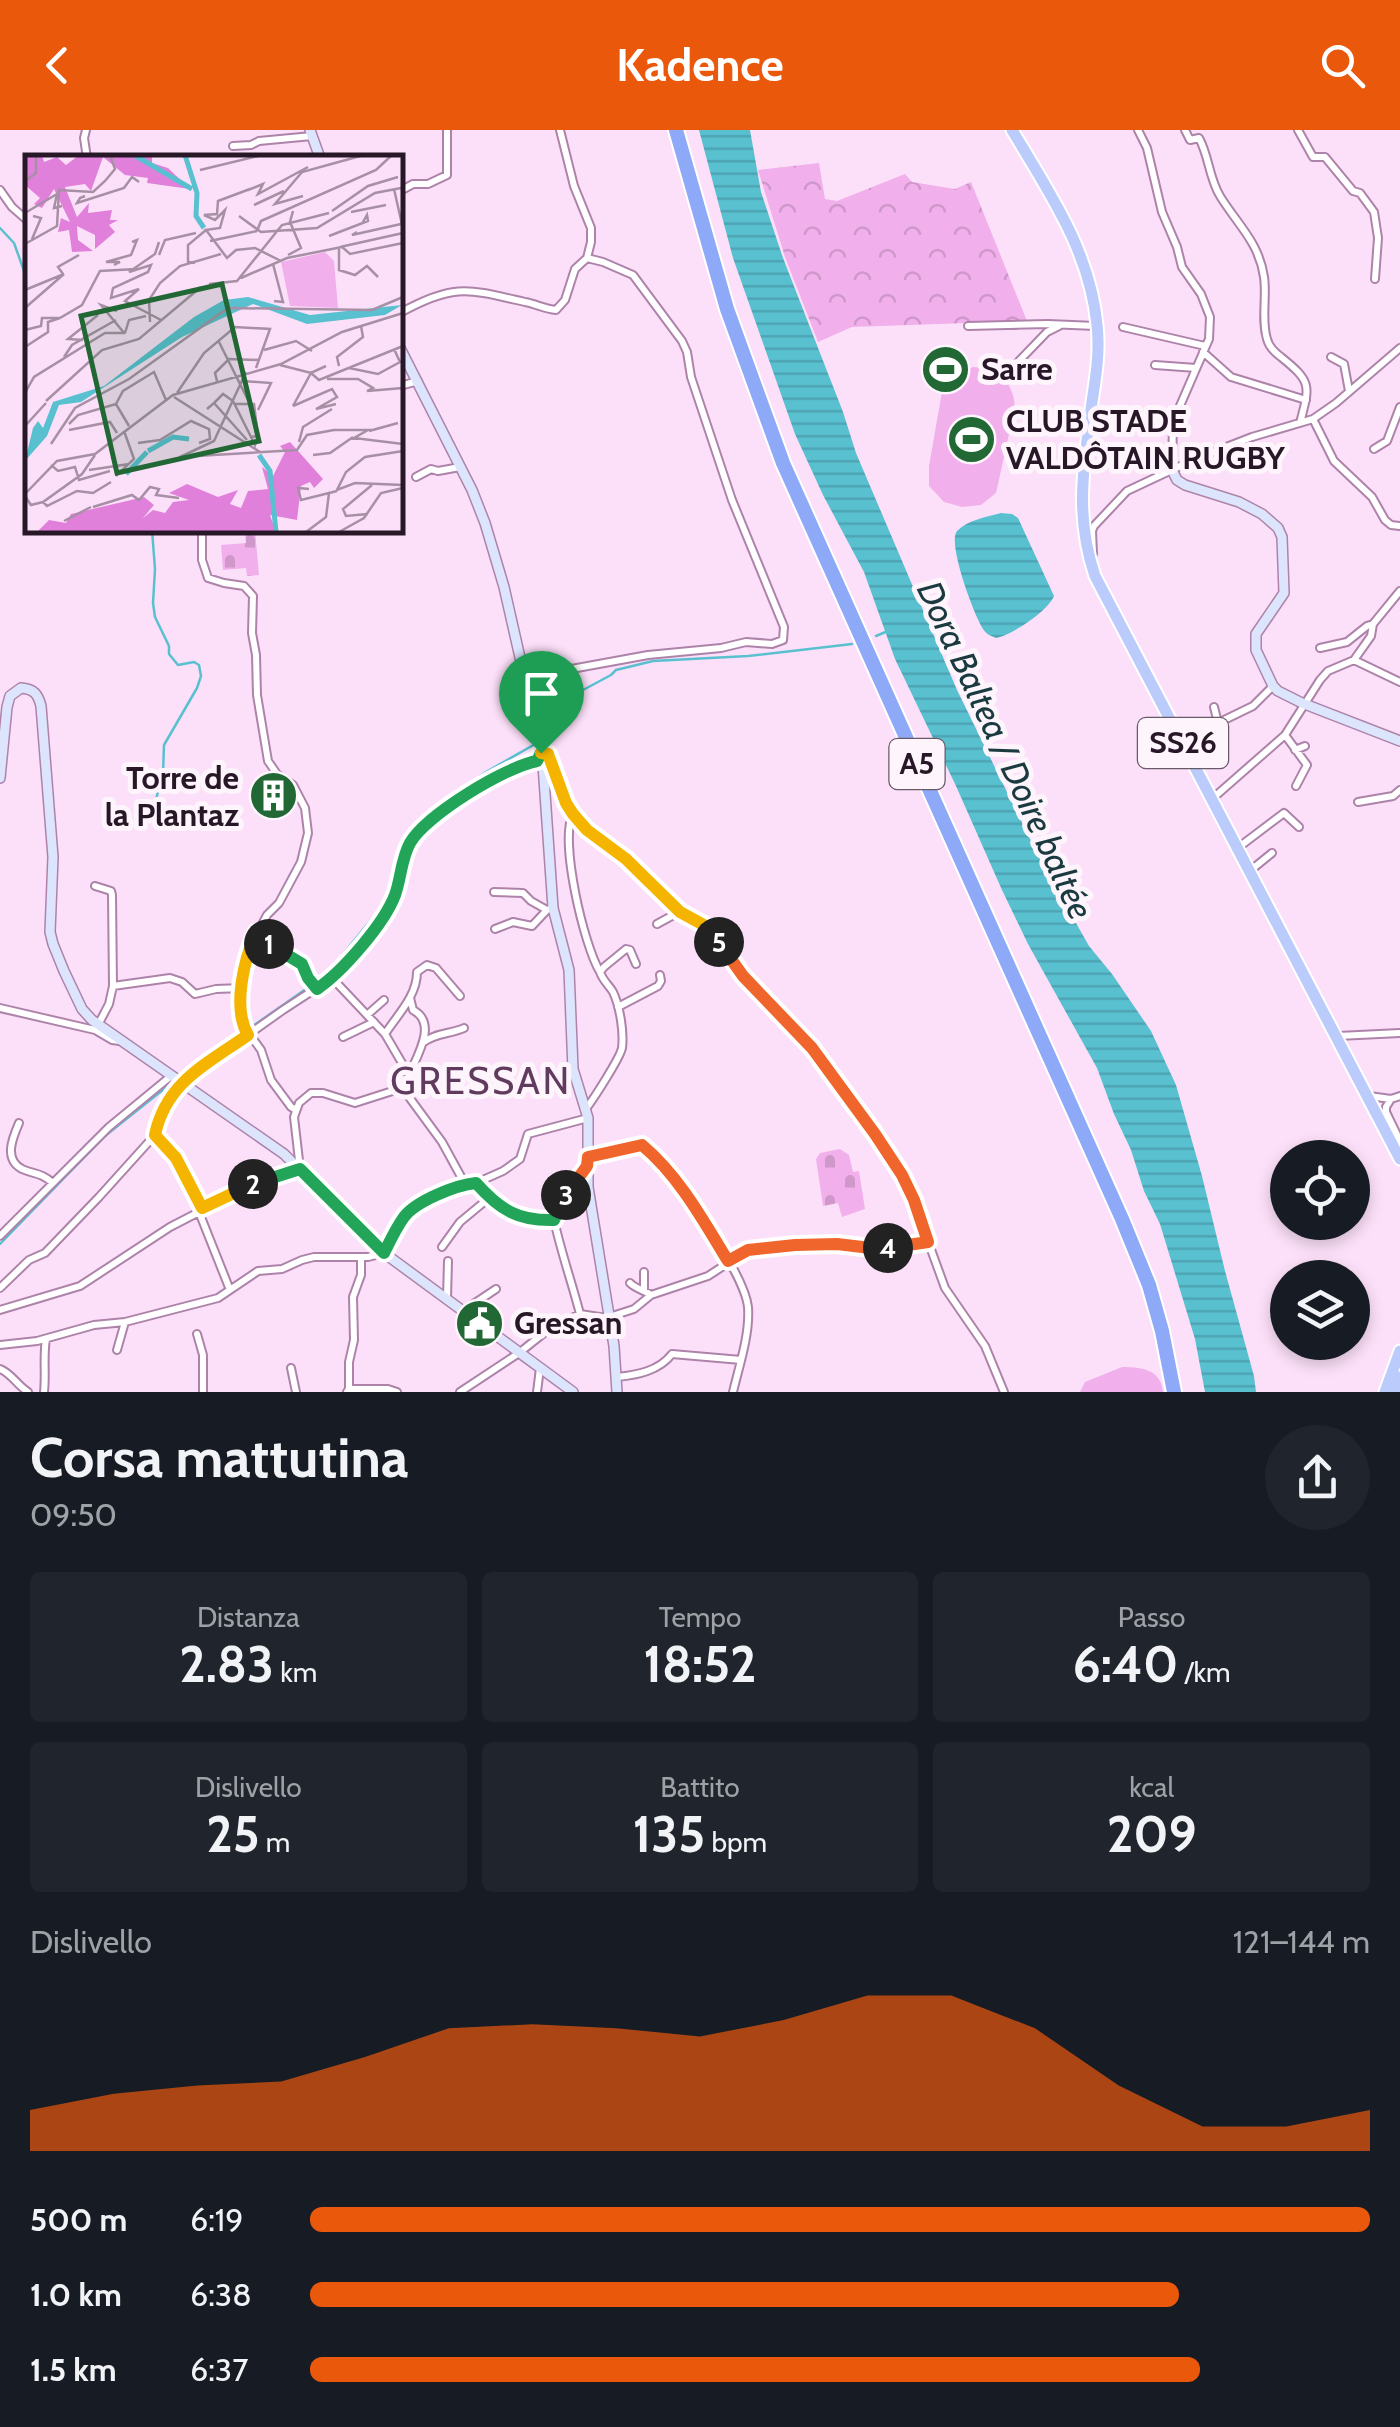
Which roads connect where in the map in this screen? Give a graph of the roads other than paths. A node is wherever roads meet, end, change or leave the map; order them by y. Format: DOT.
graph roads {
  1 [pos="86,130"];
  2 [pos="447,130"];
  3 [pos="560,130"];
  4 [pos="676,130"];
  5 [pos="684,130"];
  6 [pos="1012,130"];
  7 [pos="1138,130"];
  8 [pos="1186,130"];
  9 [pos="1298,130"];
  10 [pos="311,133"];
  11 [pos="1199,134"];
  12 [pos="233,146"];
  13 [pos="87,155"];
  14 [pos="0,190"];
  15 [pos="402,191"];
  16 [pos="25,218"];
  17 [pos="587,258"];
  18 [pos="1376,279"];
  19 [pos="402,311"];
  20 [pos="968,326"];
  21 [pos="1060,326"];
  22 [pos="1097,326"];
  23 [pos="1123,327"];
  24 [pos="1400,348"];
  25 [pos="1204,349"];
  26 [pos="402,352"];
  27 [pos="1331,357"];
  28 [pos="1019,361"];
  29 [pos="1155,365"];
  30 [pos="1196,368"];
  31 [pos="418,381"];
  32 [pos="402,385"];
  33 [pos="1349,392"];
  34 [pos="1306,400"];
  35 [pos="1400,407"];
  36 [pos="1313,419"];
  37 [pos="1300,423"];
  38 [pos="1374,448"];
  39 [pos="460,468"];
  40 [pos="1172,470"];
  41 [pos="416,477"];
  42 [pos="1400,526"];
  43 [pos="202,532"];
  44 [pos="1090,559"];
  45 [pos="1400,591"];
  46 [pos="1374,624"];
  47 [pos="1320,648"];
  48 [pos="1354,660"];
  49 [pos="1400,682"];
  50 [pos="1273,686"];
  51 [pos="526,687"];
  52 [pos="1306,704"];
  53 [pos="1214,707"];
  54 [pos="1285,735"];
  55 [pos="1400,741"];
  56 [pos="1305,746"];
  57 [pos="1295,750"];
  58 [pos="543,760"];
  59 [pos="0,778"];
  60 [pos="1296,786"];
  61 [pos="1400,790"];
  62 [pos="1212,799"];
  63 [pos="1358,802"];
  64 [pos="573,814"];
  65 [pos="1299,827"];
  66 [pos="1238,848"];
  67 [pos="1272,853"];
  68 [pos="1250,870"];
  69 [pos="94,886"];
  70 [pos="494,892"];
  71 [pos="550,909"];
  72 [pos="680,912"];
  73 [pos="656,924"];
  74 [pos="495,929"];
  75 [pos="256,933"];
  76 [pos="636,964"];
  77 [pos="600,972"];
  78 [pos="660,975"];
  79 [pos="332,978"];
  80 [pos="113,986"];
  81 [pos="242,988"];
  82 [pos="317,989"];
  83 [pos="460,996"];
  84 [pos="410,998"];
  85 [pos="384,1000"];
  86 [pos="0,1008"];
  87 [pos="618,1008"];
  88 [pos="370,1018"];
  89 [pos="98,1025"];
  90 [pos="464,1028"];
  91 [pos="1400,1033"];
  92 [pos="385,1034"];
  93 [pos="248,1035"];
  94 [pos="1337,1036"];
  95 [pos="343,1037"];
  96 [pos="121,1041"];
  97 [pos="423,1042"];
  98 [pos="172,1076"];
  99 [pos="409,1076"];
  100 [pos="181,1083"];
  101 [pos="405,1087"];
  102 [pos="1368,1096"];
  103 [pos="1396,1097"];
  104 [pos="296,1110"];
  105 [pos="586,1114"];
  106 [pos="18,1123"];
  107 [pos="155,1135"];
  108 [pos="1400,1141"];
  109 [pos="1400,1159"];
  110 [pos="588,1162"];
  111 [pos="300,1169"];
  112 [pos="53,1183"];
  113 [pos="476,1183"];
  114 [pos="466,1184"];
  115 [pos="489,1198"];
  116 [pos="200,1210"];
  117 [pos="554,1220"];
  118 [pos="0,1236"];
  119 [pos="928,1242"];
  120 [pos="442,1247"];
  121 [pos="384,1253"];
  122 [pos="360,1257"];
  123 [pos="448,1261"];
  124 [pos="728,1261"];
  125 [pos="644,1272"];
  126 [pos="630,1283"];
  127 [pos="0,1288"];
  128 [pos="496,1289"];
  129 [pos="230,1290"];
  130 [pos="648,1292"];
  131 [pos="447,1299"];
  132 [pos="0,1310"];
  133 [pos="463,1311"];
  134 [pos="580,1314"];
  135 [pos="609,1316"];
  136 [pos="125,1322"];
  137 [pos="197,1334"];
  138 [pos="46,1338"];
  139 [pos="0,1344"];
  140 [pos="117,1350"];
  141 [pos="1400,1352"];
  142 [pos="520,1353"];
  143 [pos="740,1360"];
  144 [pos="291,1368"];
  145 [pos="540,1368"];
  146 [pos="0,1369"];
  147 [pos="617,1377"];
  148 [pos="1400,1377"];
  149 [pos="348,1390"];
  150 [pos="28,1392"];
  151 [pos="44,1392"];
  152 [pos="203,1392"];
  153 [pos="296,1392"];
  154 [pos="397,1392"];
  155 [pos="460,1392"];
  156 [pos="537,1392"];
  157 [pos="574,1392"];
  158 [pos="617,1392"];
  159 [pos="733,1392"];
  160 [pos="1004,1392"];
  161 [pos="1177,1392"];
  162 [pos="1385,1392"];
  163 [pos="1395,1392"];
  1 -- 13 [label="street"];
  2 -- 15 [label="street"];
  3 -- 17 [label="street"];
  4 -- 161 [label="highway, A5"];
  5 -- 161 [label="highway, A5"];
  6 -- 22 [label="main road, SS26"];
  7 -- 25 [label="street"];
  8 -- 11 [label="street"];
  9 -- 18 [label="street"];
  10 -- 12 [label="street"];
  11 -- 34 [label="street"];
  14 -- 16 [label="street"];
  17 -- 19 [label="street"];
  17 -- 51 [label="street"];
  20 -- 21 [label="street"];
  21 -- 22 [label="street"];
  21 -- 28 [label="street"];
  22 -- 44 [label="main road, SS26"];
  23 -- 25 [label="street"];
  24 -- 33 [label="street"];
  25 -- 30 [label="street"];
  25 -- 34 [label="street"];
  26 -- 31 [label="street"];
  27 -- 33 [label="street"];
  29 -- 30 [label="street"];
  30 -- 40 [label="street"];
  31 -- 32 [label="street"];
  31 -- 39 [label="street"];
  33 -- 36 [label="street"];
  34 -- 37 [label="street"];
  35 -- 38 [label="street"];
  36 -- 37 [label="street"];
  36 -- 42 [label="street"];
  37 -- 40 [label="street"];
  39 -- 41 [label="street"];
  39 -- 51 [label="street"];
  40 -- 44 [label="street"];
  40 -- 50 [label="street"];
  43 -- 75 [label="street"];
  44 -- 62 [label="main road, SS26"];
  45 -- 46 [label="street"];
  46 -- 47 [label="street"];
  46 -- 48 [label="street"];
  48 -- 49 [label="street"];
  48 -- 52 [label="street"];
  50 -- 52 [label="street"];
  50 -- 53 [label="street"];
  51 -- 58 [label="street"];
  52 -- 54 [label="street"];
  52 -- 55 [label="street"];
  54 -- 57 [label="street"];
  54 -- 62 [label="street"];
  56 -- 57 [label="street"];
  57 -- 60 [label="street"];
  58 -- 64 [label="street"];
  58 -- 71 [label="street"];
  58 -- 79 [label="street"];
  59 -- 89 [label="street"];
  61 -- 63 [label="street"];
  62 -- 66 [label="main road, SS26"];
  64 -- 72 [label="street"];
  64 -- 77 [label="street"];
  65 -- 66 [label="street"];
  66 -- 68 [label="main road, SS26"];
  67 -- 68 [label="street"];
  68 -- 94 [label="main road, SS26"];
  69 -- 80 [label="street"];
  70 -- 71 [label="street"];
  71 -- 74 [label="street"];
  71 -- 105 [label="street"];
  72 -- 73 [label="street"];
  72 -- 119 [label="street"];
  75 -- 81 [label="street"];
  75 -- 82 [label="street"];
  76 -- 77 [label="street"];
  77 -- 87 [label="street"];
  78 -- 87 [label="street"];
  79 -- 82 [label="street"];
  79 -- 88 [label="street"];
  80 -- 81 [label="street"];
  80 -- 89 [label="street"];
  81 -- 93 [label="street"];
  82 -- 93 [label="street"];
  83 -- 84 [label="street"];
  84 -- 92 [label="street"];
  84 -- 97 [label="street"];
  85 -- 88 [label="street"];
  86 -- 96 [label="street"];
  87 -- 105 [label="street"];
  88 -- 92 [label="street"];
  88 -- 95 [label="street"];
  89 -- 96 [label="street"];
  90 -- 97 [label="street"];
  91 -- 94 [label="street"];
  92 -- 99 [label="street"];
  93 -- 100 [label="street"];
  93 -- 104 [label="street"];
  94 -- 102 [label="main road, SS26"];
  96 -- 98 [label="street"];
  97 -- 99 [label="street"];
  98 -- 100 [label="street"];
  98 -- 112 [label="street"];
  99 -- 101 [label="street"];
  100 -- 107 [label="street"];
  100 -- 111 [label="street"];
  101 -- 104 [label="street"];
  101 -- 114 [label="street"];
  102 -- 103 [label="street"];
  102 -- 109 [label="main road, SS26"];
  103 -- 108 [label="street"];
  104 -- 111 [label="street"];
  105 -- 110 [label="street"];
  105 -- 113 [label="street"];
  106 -- 112 [label="street"];
  107 -- 116 [label="street"];
  107 -- 127 [label="street"];
  110 -- 117 [label="street"];
  110 -- 124 [label="street"];
  110 -- 135 [label="street"];
  111 -- 116 [label="street"];
  111 -- 121 [label="street"];
  112 -- 118 [label="street"];
  113 -- 114 [label="street"];
  113 -- 115 [label="street"];
  114 -- 121 [label="street"];
  115 -- 117 [label="street"];
  115 -- 120 [label="street"];
  116 -- 129 [label="street"];
  116 -- 132 [label="street"];
  117 -- 134 [label="street"];
  119 -- 124 [label="street"];
  119 -- 160 [label="street"];
  121 -- 122 [label="street"];
  121 -- 131 [label="street"];
  122 -- 129 [label="street"];
  122 -- 149 [label="street"];
  123 -- 131 [label="street"];
  124 -- 130 [label="street"];
  124 -- 143 [label="street"];
  125 -- 130 [label="street"];
  126 -- 130 [label="street"];
  128 -- 133 [label="street"];
  129 -- 136 [label="street"];
  130 -- 135 [label="street"];
  131 -- 133 [label="street"];
  133 -- 142 [label="street"];
  134 -- 135 [label="street"];
  134 -- 142 [label="street"];
  135 -- 147 [label="street"];
  136 -- 138 [label="street"];
  136 -- 140 [label="street"];
  137 -- 152 [label="street"];
  138 -- 139 [label="street"];
  138 -- 151 [label="street"];
  141 -- 162 [label="main road"];
  142 -- 145 [label="street"];
  142 -- 155 [label="street"];
  143 -- 147 [label="street"];
  143 -- 159 [label="street"];
  144 -- 153 [label="street"];
  145 -- 156 [label="street"];
  145 -- 157 [label="street"];
  146 -- 150 [label="street"];
  147 -- 158 [label="street"];
  148 -- 163 [label="main road"];
  149 -- 154 [label="street"];
}
